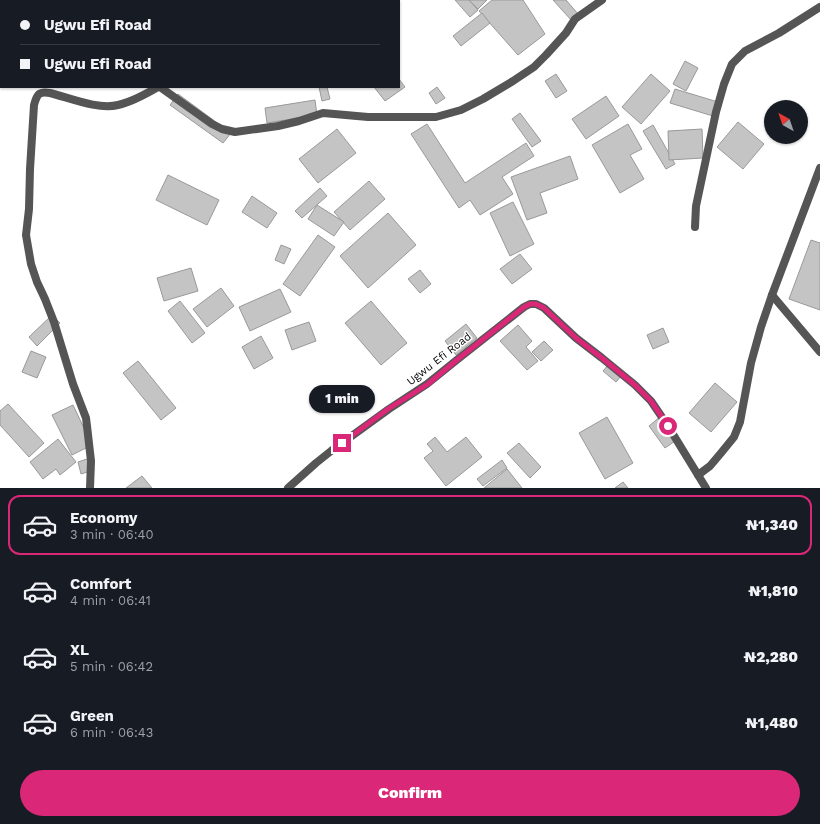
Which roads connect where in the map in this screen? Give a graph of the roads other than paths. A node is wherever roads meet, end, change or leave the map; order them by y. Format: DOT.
graph roads {
  1 [pos="602,0"];
  2 [pos="820,7"];
  3 [pos="157,88"];
  4 [pos="160,88"];
  5 [pos="820,168"];
  6 [pos="695,227"];
  7 [pos="772,295"];
  8 [pos="820,352"];
  9 [pos="698,475"];
  10 [pos="90,488"];
  11 [pos="288,488"];
  12 [pos="706,488"];
  1 -- 4 [label="street"];
  2 -- 6 [label="street"];
  3 -- 10 [label="street"];
  5 -- 7 [label="street"];
  7 -- 8 [label="street"];
  7 -- 9 [label="street"];
  9 -- 11 [label="street, Ugwu Efi Road"];
  9 -- 12 [label="street, Ugwu Efi Road"];
}
